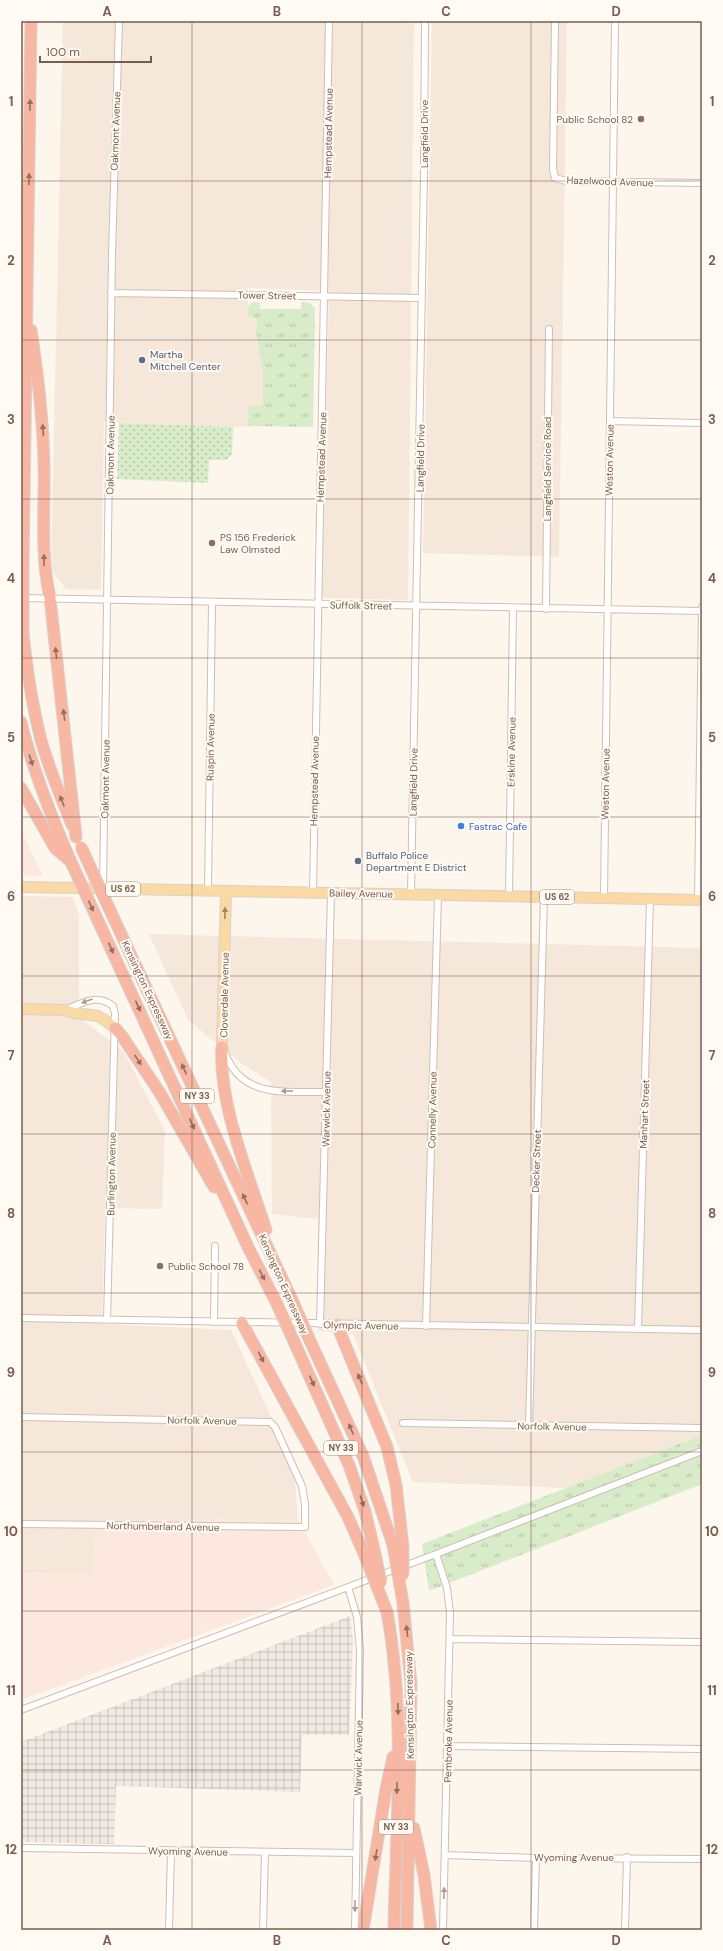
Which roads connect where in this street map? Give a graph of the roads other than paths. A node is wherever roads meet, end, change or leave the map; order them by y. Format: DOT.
graph roads {
  1 [pos="31,21"];
  2 [pos="119,21"];
  3 [pos="329,21"];
  4 [pos="425,21"];
  5 [pos="555,21"];
  6 [pos="615,21"];
  7 [pos="613,182"];
  8 [pos="702,183"];
  9 [pos="111,293"];
  10 [pos="325,296"];
  11 [pos="422,298"];
  12 [pos="26,300"];
  13 [pos="548,329"];
  14 [pos="610,421"];
  15 [pos="702,423"];
  16 [pos="21,598"];
  17 [pos="50,598"];
  18 [pos="108,599"];
  19 [pos="212,603"];
  20 [pos="317,605"];
  21 [pos="416,606"];
  22 [pos="702,607"];
  23 [pos="513,608"];
  24 [pos="546,609"];
  25 [pos="607,610"];
  26 [pos="702,612"];
  27 [pos="21,722"];
  28 [pos="21,788"];
  29 [pos="79,842"];
  30 [pos="59,846"];
  31 [pos="21,887"];
  32 [pos="103,888"];
  33 [pos="208,890"];
  34 [pos="226,891"];
  35 [pos="313,892"];
  36 [pos="331,893"];
  37 [pos="411,894"];
  38 [pos="438,895"];
  39 [pos="509,896"];
  40 [pos="544,897"];
  41 [pos="604,898"];
  42 [pos="650,899"];
  43 [pos="700,900"];
  44 [pos="21,1009"];
  45 [pos="66,1010"];
  46 [pos="115,1028"];
  47 [pos="222,1047"];
  48 [pos="326,1092"];
  49 [pos="214,1246"];
  50 [pos="248,1247"];
  51 [pos="280,1273"];
  52 [pos="21,1318"];
  53 [pos="107,1320"];
  54 [pos="214,1322"];
  55 [pos="242,1323"];
  56 [pos="320,1324"];
  57 [pos="337,1324"];
  58 [pos="426,1326"];
  59 [pos="532,1327"];
  60 [pos="638,1329"];
  61 [pos="702,1330"];
  62 [pos="21,1417"];
  63 [pos="403,1423"];
  64 [pos="529,1426"];
  65 [pos="702,1428"];
  66 [pos="702,1451"];
  67 [pos="21,1524"];
  68 [pos="305,1527"];
  69 [pos="398,1546"];
  70 [pos="436,1554"];
  71 [pos="370,1555"];
  72 [pos="348,1587"];
  73 [pos="451,1639"];
  74 [pos="702,1642"];
  75 [pos="21,1710"];
  76 [pos="398,1735"];
  77 [pos="448,1746"];
  78 [pos="702,1749"];
  79 [pos="410,1811"];
  80 [pos="21,1848"];
  81 [pos="171,1850"];
  82 [pos="265,1852"];
  83 [pos="355,1854"];
  84 [pos="446,1855"];
  85 [pos="627,1857"];
  86 [pos="536,1858"];
  87 [pos="702,1859"];
  88 [pos="169,1930"];
  89 [pos="263,1930"];
  90 [pos="355,1930"];
  91 [pos="363,1930"];
  92 [pos="394,1930"];
  93 [pos="407,1930"];
  94 [pos="431,1930"];
  95 [pos="443,1930"];
  96 [pos="534,1930"];
  97 [pos="625,1930"];
  12 -- 1 [label="highway, Kensington Expressway / NY 33, one-way"];
  2 -- 9 [label="street, Oakmont Avenue"];
  3 -- 10 [label="street, Hempstead Avenue"];
  4 -- 11 [label="street, Langfield Drive"];
  5 -- 7 [label="street, Hazelwood Avenue"];
  6 -- 7 [label="street, Weston Avenue"];
  7 -- 8 [label="street, Hazelwood Avenue"];
  7 -- 14 [label="street, Weston Avenue"];
  9 -- 10 [label="street, Tower Street"];
  9 -- 18 [label="street, Oakmont Avenue"];
  10 -- 11 [label="street, Tower Street"];
  10 -- 20 [label="street, Hempstead Avenue"];
  11 -- 21 [label="street, Langfield Drive"];
  17 -- 12 [label="highway, one-way"];
  29 -- 12 [label="highway, Kensington Expressway / NY 33, one-way, bridge"];
  13 -- 24 [label="street, Langfield Service Road"];
  14 -- 15 [label="street"];
  14 -- 25 [label="street, Weston Avenue"];
  16 -- 17 [label="street, Suffolk Street"];
  17 -- 18 [label="street, Suffolk Street"];
  29 -- 17 [label="highway, one-way"];
  18 -- 19 [label="street, Suffolk Street"];
  18 -- 32 [label="street, Oakmont Avenue"];
  19 -- 20 [label="street, Suffolk Street"];
  19 -- 33 [label="street, Ruspin Avenue"];
  20 -- 21 [label="street, Suffolk Street"];
  20 -- 35 [label="street, Hempstead Avenue"];
  21 -- 23 [label="street, Suffolk Street"];
  21 -- 37 [label="street, Langfield Drive"];
  22 -- 26 [label="street"];
  23 -- 24 [label="street, Suffolk Street"];
  23 -- 39 [label="street, Erskine Avenue"];
  24 -- 25 [label="street, Suffolk Street"];
  25 -- 26 [label="street, Suffolk Street"];
  25 -- 41 [label="street, Weston Avenue"];
  26 -- 43 [label="street"];
  27 -- 30 [label="highway, one-way"];
  28 -- 30 [label="highway"];
  51 -- 29 [label="highway, Kensington Expressway / NY 33, one-way, bridge"];
  30 -- 50 [label="highway, Kensington Expressway / NY 33, one-way, bridge"];
  31 -- 32 [label="main road, Bailey Avenue / US 62"];
  32 -- 33 [label="main road, Bailey Avenue / US 62"];
  33 -- 34 [label="main road, Bailey Avenue / US 62"];
  34 -- 35 [label="main road, Bailey Avenue / US 62"];
  47 -- 34 [label="main road, Cloverdale Avenue, one-way"];
  35 -- 36 [label="main road, Bailey Avenue / US 62"];
  36 -- 37 [label="main road, Bailey Avenue / US 62"];
  36 -- 48 [label="street, Warwick Avenue"];
  37 -- 38 [label="main road, Bailey Avenue / US 62"];
  38 -- 39 [label="main road, Bailey Avenue / US 62"];
  38 -- 58 [label="street, Connelly Avenue"];
  39 -- 40 [label="main road, Bailey Avenue / US 62"];
  40 -- 41 [label="main road, Bailey Avenue / US 62"];
  40 -- 59 [label="street, Decker Street"];
  41 -- 42 [label="main road, Bailey Avenue / US 62"];
  42 -- 43 [label="main road, Bailey Avenue / US 62"];
  42 -- 60 [label="street, Manhart Street"];
  44 -- 45 [label="main road, Burlington Avenue"];
  45 -- 46 [label="main road, Burlington Avenue"];
  46 -- 45 [label="street, Burlington Avenue, one-way"];
  46 -- 50 [label="highway, one-way"];
  46 -- 53 [label="street, Burlington Avenue"];
  48 -- 47 [label="street, Cloverdale Avenue, one-way"];
  47 -- 51 [label="highway"];
  48 -- 56 [label="street, Warwick Avenue"];
  49 -- 54 [label="street"];
  50 -- 71 [label="highway, Kensington Expressway / NY 33, one-way, bridge"];
  69 -- 51 [label="highway, Kensington Expressway / NY 33, one-way, bridge"];
  52 -- 53 [label="street, Olympic Avenue"];
  53 -- 54 [label="street, Olympic Avenue"];
  54 -- 55 [label="street, Olympic Avenue"];
  55 -- 56 [label="street, Olympic Avenue"];
  55 -- 71 [label="highway, one-way"];
  56 -- 57 [label="street, Olympic Avenue"];
  57 -- 58 [label="street, Olympic Avenue"];
  69 -- 57 [label="highway, one-way"];
  58 -- 59 [label="street, Olympic Avenue"];
  59 -- 60 [label="street, Olympic Avenue"];
  59 -- 64 [label="street, Decker Street"];
  60 -- 61 [label="street, Olympic Avenue"];
  62 -- 68 [label="street, Norfolk Avenue"];
  63 -- 64 [label="street, Norfolk Avenue"];
  64 -- 65 [label="street, Norfolk Avenue"];
  66 -- 70 [label="street"];
  67 -- 68 [label="street, Northumberland Avenue"];
  79 -- 69 [label="highway, Kensington Expressway / NY 33, one-way, bridge"];
  70 -- 72 [label="street"];
  70 -- 73 [label="street, Pembroke Avenue"];
  71 -- 76 [label="highway, Kensington Expressway / NY 33, one-way, bridge"];
  72 -- 75 [label="street"];
  72 -- 83 [label="street, Warwick Avenue"];
  73 -- 74 [label="street"];
  73 -- 77 [label="street, Pembroke Avenue"];
  76 -- 91 [label="highway, one-way"];
  76 -- 92 [label="highway, Kensington Expressway / NY 33, one-way"];
  77 -- 78 [label="street"];
  77 -- 84 [label="street, Pembroke Avenue"];
  79 -- 93 [label="highway, Kensington Expressway / NY 33"];
  79 -- 94 [label="highway"];
  80 -- 81 [label="street, Wyoming Avenue"];
  81 -- 82 [label="street, Wyoming Avenue"];
  81 -- 88 [label="street"];
  82 -- 83 [label="street, Wyoming Avenue"];
  82 -- 89 [label="street"];
  83 -- 90 [label="street, Warwick Avenue, one-way"];
  84 -- 86 [label="street, Wyoming Avenue"];
  95 -- 84 [label="street, Pembroke Avenue, one-way"];
  85 -- 86 [label="street, Wyoming Avenue"];
  85 -- 87 [label="street, Wyoming Avenue"];
  85 -- 97 [label="street"];
  86 -- 96 [label="street"];
}
